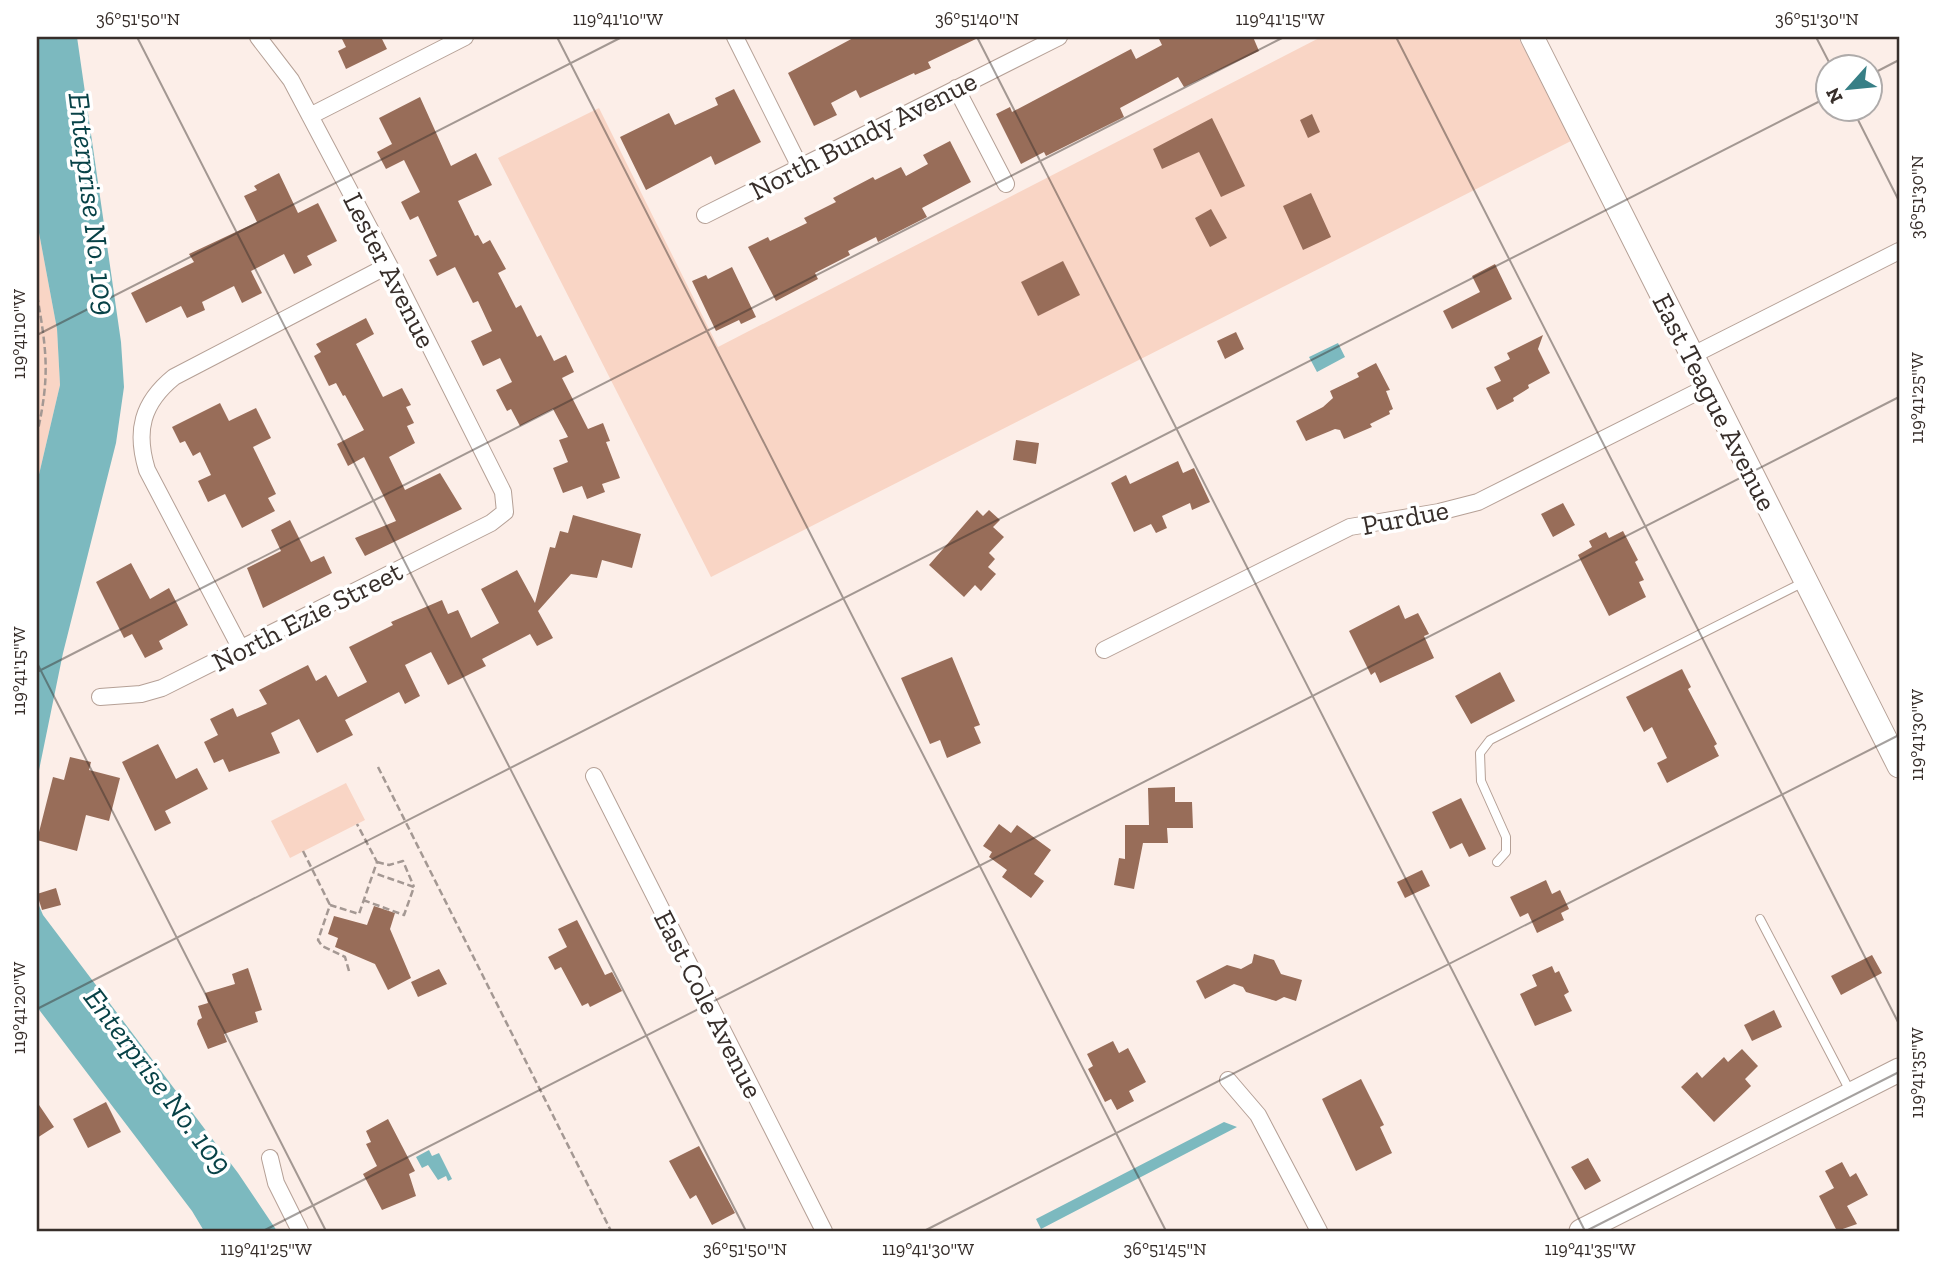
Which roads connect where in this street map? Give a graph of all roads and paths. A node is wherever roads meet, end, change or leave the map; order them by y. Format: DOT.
graph roads {
  1 [pos="258,37"];
  2 [pos="465,37"];
  3 [pos="735,37"];
  4 [pos="1059,37"];
  5 [pos="1532,37"];
  6 [pos="956,88"];
  7 [pos="310,116"];
  8 [pos="800,167"];
  9 [pos="1006,184"];
  10 [pos="705,215"];
  11 [pos="1899,251"];
  12 [pos="389,265"];
  13 [pos="37,295"];
  14 [pos="1691,356"];
  15 [pos="1707,387"];
  16 [pos="37,434"];
  17 [pos="505,512"];
  18 [pos="1805,581"];
  19 [pos="240,649"];
  20 [pos="1104,650"];
  21 [pos="100,697"];
  22 [pos="1899,766"];
  23 [pos="377,767"];
  24 [pos="594,776"];
  25 [pos="357,824"];
  26 [pos="303,851"];
  27 [pos="377,862"];
  28 [pos="1497,862"];
  29 [pos="373,872"];
  30 [pos="414,887"];
  31 [pos="363,900"];
  32 [pos="330,905"];
  33 [pos="1760,919"];
  34 [pos="349,971"];
  35 [pos="1899,1070"];
  36 [pos="1228,1080"];
  37 [pos="1852,1094"];
  38 [pos="270,1158"];
  39 [pos="300,1231"];
  40 [pos="611,1231"];
  41 [pos="824,1231"];
  42 [pos="1319,1231"];
  43 [pos="1581,1231"];
  1 -- 7 [label="street, Lester Avenue"];
  2 -- 7 [label="street"];
  3 -- 8 [label="street"];
  4 -- 6 [label="street, North Bundy Avenue"];
  5 -- 14 [label="street, East Teague Avenue"];
  6 -- 8 [label="street, North Bundy Avenue"];
  6 -- 9 [label="street"];
  7 -- 12 [label="street, Lester Avenue"];
  8 -- 10 [label="street, North Bundy Avenue"];
  11 -- 14 [label="street"];
  12 -- 17 [label="street, Lester Avenue"];
  12 -- 19 [label="street"];
  13 -- 16 [label="path"];
  14 -- 15 [label="street, East Teague Avenue"];
  15 -- 18 [label="street, East Teague Avenue"];
  15 -- 20 [label="street, Purdue"];
  17 -- 19 [label="street, North Ezie Street"];
  18 -- 22 [label="street, East Teague Avenue"];
  18 -- 28 [label="lane"];
  19 -- 21 [label="street, North Ezie Street"];
  23 -- 40 [label="path"];
  24 -- 41 [label="street, East Cole Avenue"];
  25 -- 27 [label="path"];
  26 -- 32 [label="path"];
  27 -- 29 [label="path"];
  27 -- 30 [label="path"];
  29 -- 30 [label="path"];
  29 -- 31 [label="path"];
  30 -- 31 [label="path"];
  31 -- 32 [label="path"];
  32 -- 34 [label="path"];
  33 -- 37 [label="lane"];
  35 -- 37 [label="street"];
  36 -- 42 [label="street"];
  37 -- 43 [label="street"];
  38 -- 39 [label="street"];
}
